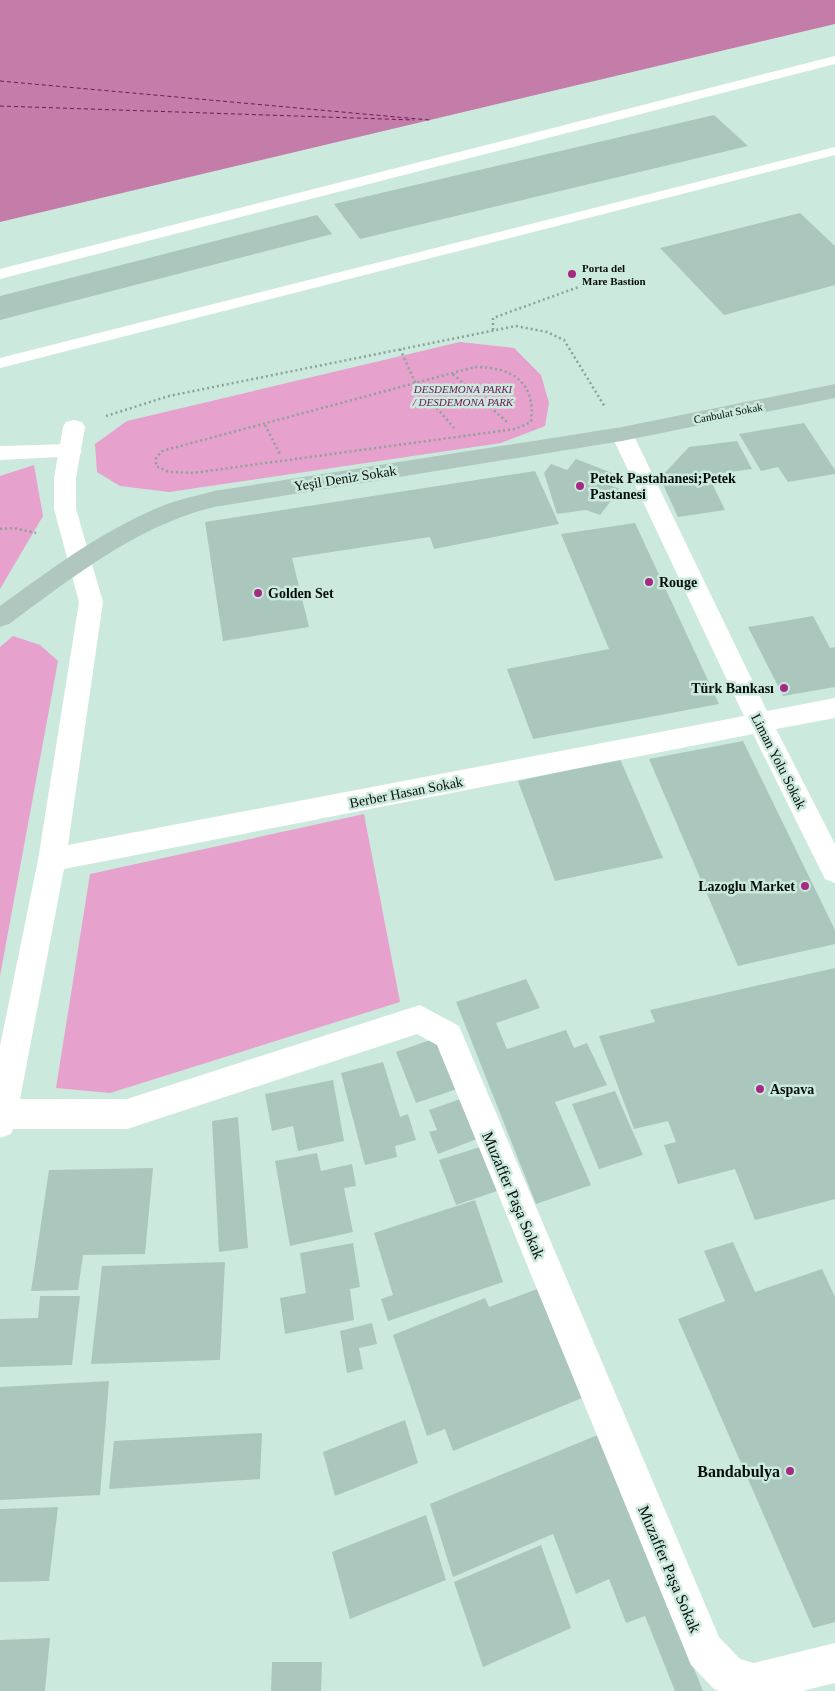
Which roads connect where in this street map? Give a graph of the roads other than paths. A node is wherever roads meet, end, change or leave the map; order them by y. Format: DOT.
graph roads {
  1 [pos="835,60"];
  2 [pos="835,151"];
  3 [pos="0,274"];
  4 [pos="0,363"];
  5 [pos="835,391"];
  6 [pos="74,427"];
  7 [pos="622,434"];
  8 [pos="71,451"];
  9 [pos="0,453"];
  10 [pos="81,560"];
  11 [pos="0,618"];
  12 [pos="835,708"];
  13 [pos="759,721"];
  14 [pos="52,860"];
  15 [pos="835,871"];
  16 [pos="1,1117"];
  17 [pos="835,1663"];
  1 -- 3 [label="lane"];
  2 -- 4 [label="lane"];
  5 -- 7 [label="main road, Canbulat Sokak"];
  6 -- 8 [label="street"];
  7 -- 10 [label="main road, Yeşil Deniz Sokak"];
  7 -- 13 [label="street, Liman Yolu Sokak"];
  8 -- 9 [label="street"];
  8 -- 10 [label="street"];
  10 -- 11 [label="main road, Yeşil Deniz Sokak"];
  10 -- 14 [label="street"];
  12 -- 13 [label="street, Berber Hasan Sokak"];
  13 -- 14 [label="street, Berber Hasan Sokak"];
  13 -- 15 [label="street, Liman Yolu Sokak"];
  14 -- 16 [label="street"];
  16 -- 17 [label="street, Muzaffer Paşa Sokak"];
}
